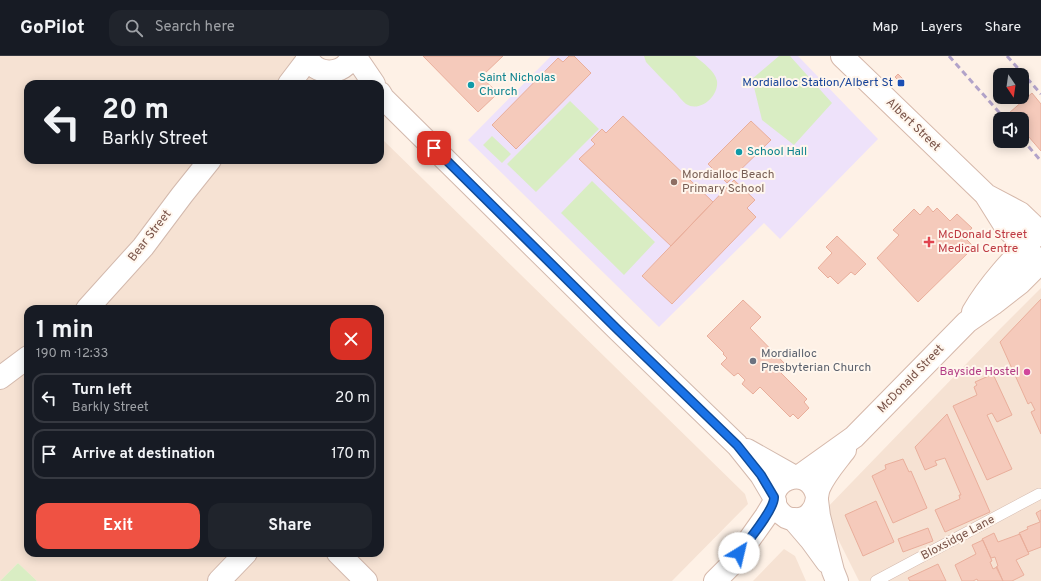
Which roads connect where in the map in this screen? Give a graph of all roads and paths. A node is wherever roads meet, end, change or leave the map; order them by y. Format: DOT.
graph roads {
  1 [pos="355,56"];
  2 [pos="842,56"];
  3 [pos="308,57"];
  4 [pos="338,66"];
  5 [pos="292,80"];
  6 [pos="312,80"];
  7 [pos="355,80"];
  8 [pos="371,80"];
  9 [pos="384,98"];
  10 [pos="207,164"];
  11 [pos="1038,244"];
  12 [pos="91,305"];
  13 [pos="24,360"];
  14 [pos="0,378"];
  15 [pos="854,437"];
  16 [pos="737,445"];
  17 [pos="796,477"];
  18 [pos="1039,494"];
  19 [pos="817,498"];
  20 [pos="775,499"];
  21 [pos="792,519"];
  22 [pos="242,557"];
  23 [pos="342,557"];
  24 [pos="732,564"];
  25 [pos="835,576"];
  26 [pos="219,581"];
  27 [pos="366,581"];
  28 [pos="714,581"];
  29 [pos="876,581"];
  1 -- 8 [label="street"];
  2 -- 11 [label="street, Albert Street"];
  3 -- 4 [label="street"];
  3 -- 5 [label="street"];
  4 -- 6 [label="street"];
  4 -- 7 [label="street"];
  9 -- 16 [label="street"];
  10 -- 12 [label="street, Bear Street"];
  11 -- 15 [label="street, McDonald Street"];
  13 -- 14 [label="street"];
  15 -- 17 [label="street, McDonald Street"];
  15 -- 19 [label="street, McDonald Street"];
  16 -- 17 [label="street"];
  16 -- 20 [label="street"];
  17 -- 19 [label="street"];
  17 -- 20 [label="street"];
  18 -- 29 [label="lane, Bloxsidge Lane"];
  19 -- 21 [label="street"];
  19 -- 25 [label="street"];
  20 -- 21 [label="street"];
  20 -- 24 [label="street"];
  21 -- 24 [label="street"];
  21 -- 25 [label="street"];
  22 -- 26 [label="street"];
  23 -- 27 [label="street"];
  24 -- 28 [label="street"];
}
